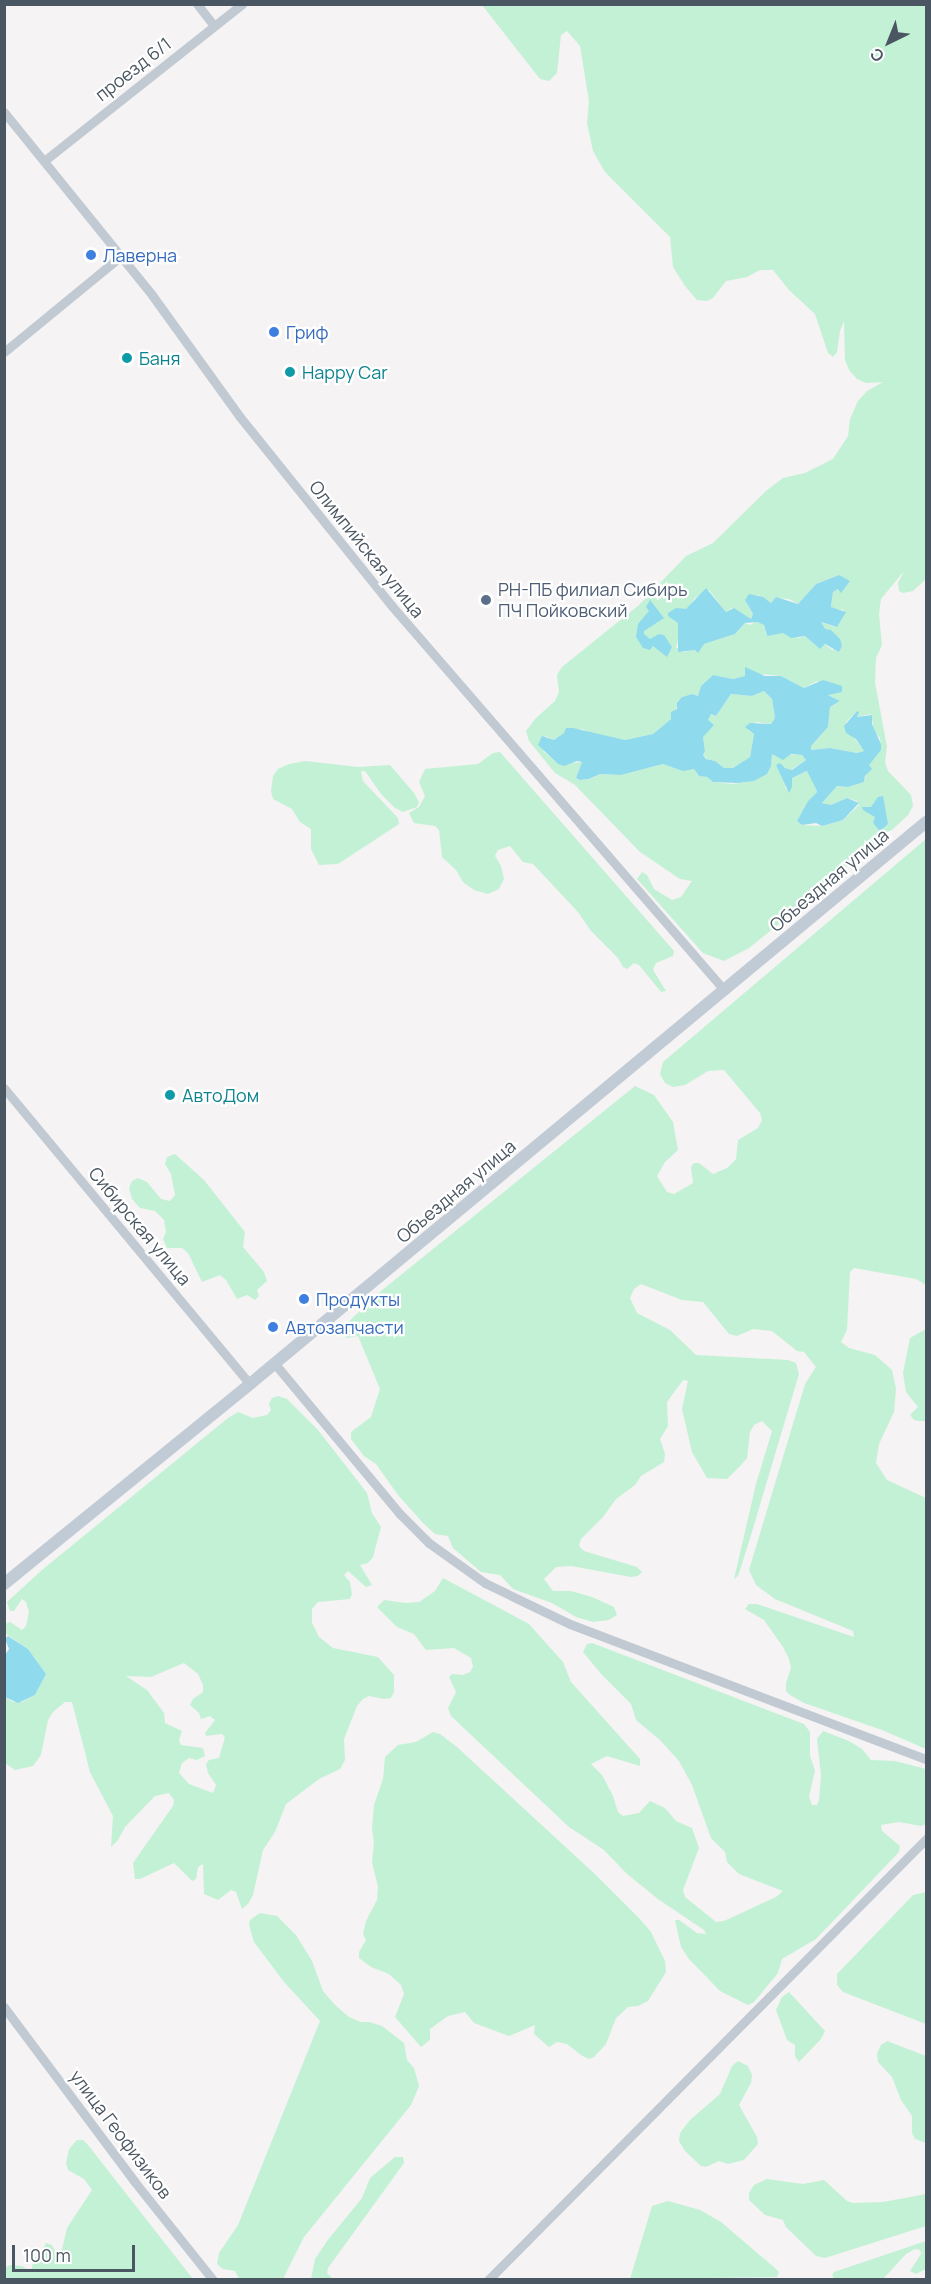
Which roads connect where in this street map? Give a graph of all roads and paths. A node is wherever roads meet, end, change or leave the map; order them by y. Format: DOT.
graph roads {
  1 [pos="197,4"];
  2 [pos="242,4"];
  3 [pos="214,26"];
  4 [pos="4,112"];
  5 [pos="44,161"];
  6 [pos="121,256"];
  7 [pos="4,352"];
  8 [pos="927,822"];
  9 [pos="725,991"];
  10 [pos="4,1088"];
  11 [pos="275,1364"];
  12 [pos="250,1384"];
  13 [pos="4,1584"];
  14 [pos="927,1759"];
  15 [pos="927,1839"];
  16 [pos="4,2007"];
  17 [pos="213,2280"];
  18 [pos="488,2280"];
  1 -- 3 [label="street"];
  2 -- 3 [label="street, проезд 6/1"];
  3 -- 5 [label="street, проезд 6/1"];
  4 -- 5 [label="street, Олимпийская улица"];
  5 -- 6 [label="street, Олимпийская улица"];
  6 -- 7 [label="street"];
  6 -- 9 [label="street, Олимпийская улица"];
  8 -- 9 [label="street, Объездная улица"];
  9 -- 11 [label="street, Объездная улица"];
  10 -- 12 [label="street, Сибирская улица"];
  11 -- 12 [label="street, Объездная улица"];
  11 -- 14 [label="street"];
  12 -- 13 [label="street, Объездная улица"];
  15 -- 18 [label="street"];
  16 -- 17 [label="street, улица Геофизиков"];
}
